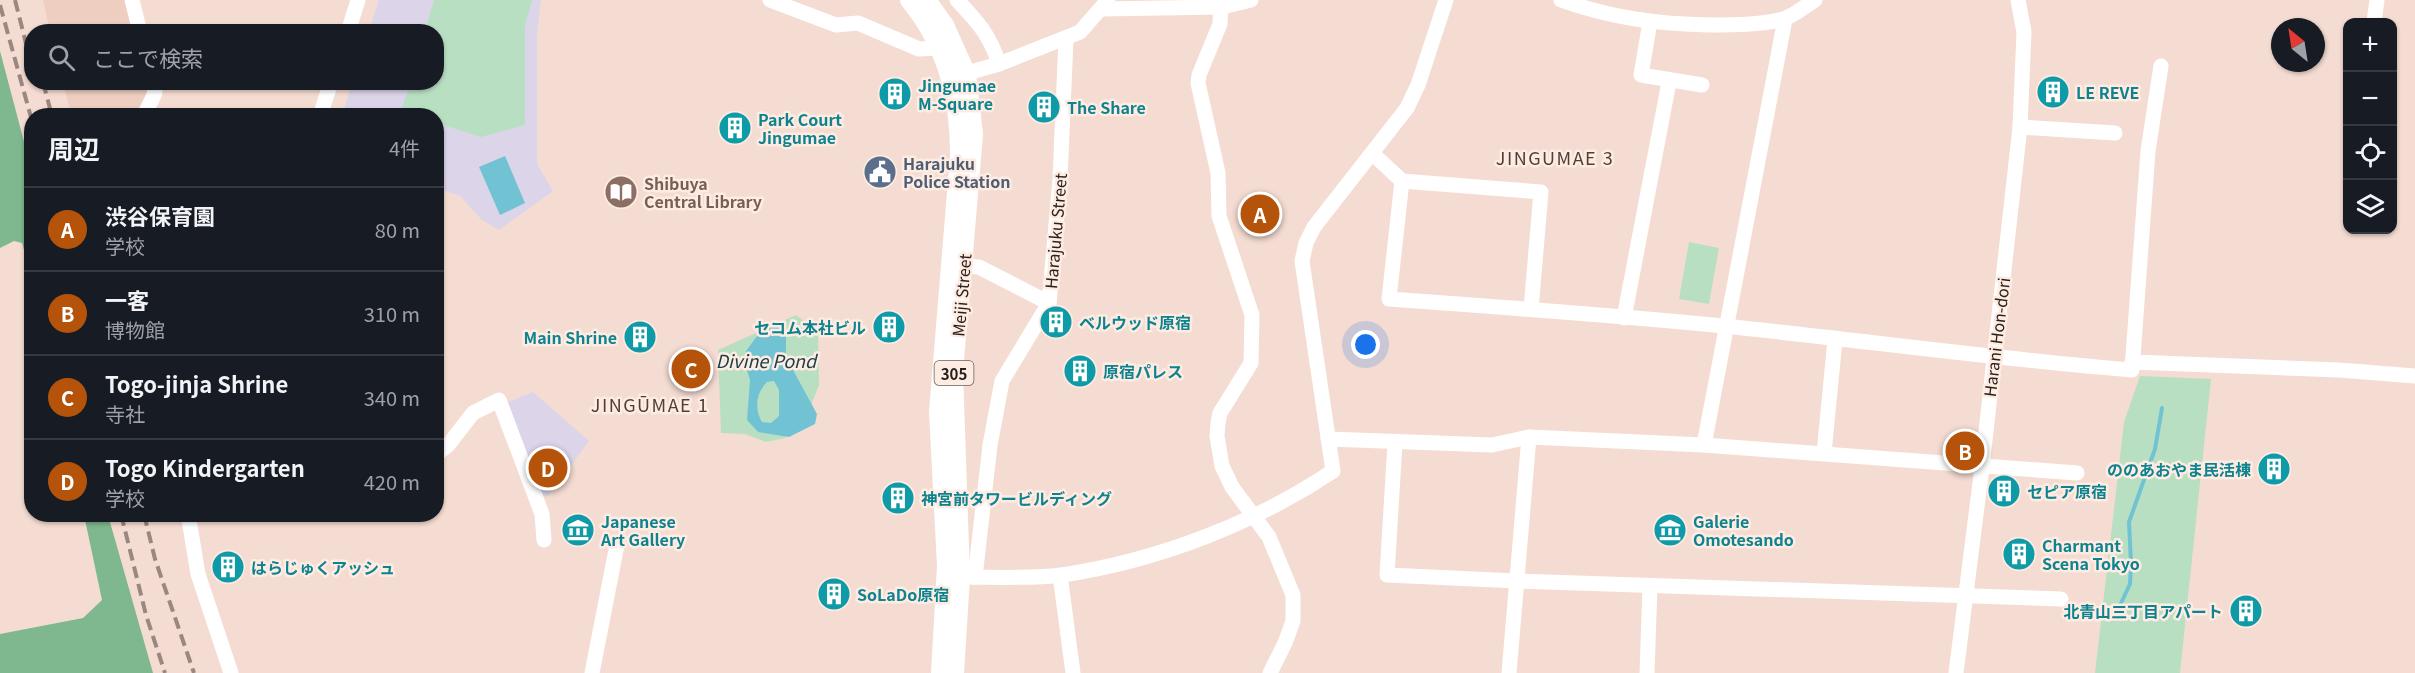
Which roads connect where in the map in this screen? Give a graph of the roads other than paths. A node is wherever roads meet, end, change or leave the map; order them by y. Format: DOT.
graph roads {
  1 [pos="132,0"];
  2 [pos="358,0"];
  3 [pos="770,0"];
  4 [pos="909,0"];
  5 [pos="927,0"];
  6 [pos="957,0"];
  7 [pos="1251,0"];
  8 [pos="1446,0"];
  9 [pos="1562,0"];
  10 [pos="1815,0"];
  11 [pos="2018,0"];
  12 [pos="2377,0"];
  13 [pos="1105,4"];
  14 [pos="1222,4"];
  15 [pos="1785,18"];
  16 [pos="2375,18"];
  17 [pos="1650,22"];
  18 [pos="138,24"];
  19 [pos="350,24"];
  20 [pos="1066,39"];
  21 [pos="938,48"];
  22 [pos="999,64"];
  23 [pos="2161,66"];
  24 [pos="959,76"];
  25 [pos="1669,82"];
  26 [pos="1702,85"];
  27 [pos="154,90"];
  28 [pos="328,90"];
  29 [pos="148,108"];
  30 [pos="323,108"];
  31 [pos="2020,127"];
  32 [pos="2115,133"];
  33 [pos="1373,153"];
  34 [pos="1402,181"];
  35 [pos="964,266"];
  36 [pos="1049,303"];
  37 [pos="1531,309"];
  38 [pos="1624,318"];
  39 [pos="1727,327"];
  40 [pos="1834,340"];
  41 [pos="1994,357"];
  42 [pos="2132,362"];
  43 [pos="2415,376"];
  44 [pos="1529,437"];
  45 [pos="1328,439"];
  46 [pos="1395,443"];
  47 [pos="1704,445"];
  48 [pos="444,448"];
  49 [pos="1824,453"];
  50 [pos="1982,467"];
  51 [pos="2077,474"];
  52 [pos="1251,516"];
  53 [pos="189,522"];
  54 [pos="544,540"];
  55 [pos="617,545"];
  56 [pos="946,566"];
  57 [pos="1060,575"];
  58 [pos="968,577"];
  59 [pos="1518,581"];
  60 [pos="1650,586"];
  61 [pos="1964,595"];
  62 [pos="2061,598"];
  63 [pos="231,673"];
  64 [pos="592,673"];
  65 [pos="940,673"];
  66 [pos="955,673"];
  67 [pos="1073,673"];
  68 [pos="1270,673"];
  69 [pos="1509,673"];
  70 [pos="1647,673"];
  71 [pos="1956,673"];
  1 -- 18 [label="street"];
  2 -- 19 [label="street"];
  3 -- 21 [label="street"];
  4 -- 21 [label="main road, 305"];
  5 -- 24 [label="main road, Meiji Street / 305"];
  6 -- 22 [label="street"];
  7 -- 14 [label="street"];
  8 -- 33 [label="street"];
  9 -- 17 [label="street"];
  10 -- 15 [label="street"];
  11 -- 31 [label="street, Harani Hon-dori"];
  12 -- 16 [label="street"];
  13 -- 14 [label="street"];
  13 -- 20 [label="street"];
  14 -- 52 [label="street"];
  15 -- 17 [label="street"];
  15 -- 39 [label="street"];
  17 -- 25 [label="street"];
  20 -- 22 [label="street"];
  20 -- 36 [label="street, Harajuku Street"];
  21 -- 24 [label="main road, 305"];
  22 -- 24 [label="street"];
  23 -- 42 [label="street"];
  24 -- 35 [label="main road, Meiji Street / 305"];
  24 -- 56 [label="main road, Meiji Street / 305"];
  25 -- 26 [label="street"];
  25 -- 38 [label="street"];
  27 -- 29 [label="street"];
  28 -- 30 [label="street"];
  31 -- 32 [label="street"];
  31 -- 41 [label="street, Harani Hon-dori"];
  33 -- 34 [label="street"];
  33 -- 45 [label="street"];
  34 -- 37 [label="street"];
  34 -- 37 [label="street"];
  35 -- 36 [label="street"];
  35 -- 58 [label="main road, Meiji Street / 305"];
  36 -- 58 [label="street, Harajuku Street"];
  37 -- 38 [label="street"];
  38 -- 39 [label="street"];
  39 -- 40 [label="street"];
  39 -- 47 [label="street"];
  40 -- 41 [label="street"];
  40 -- 49 [label="street"];
  41 -- 42 [label="street"];
  41 -- 50 [label="street, Harani Hon-dori"];
  42 -- 43 [label="street"];
  44 -- 46 [label="street"];
  44 -- 47 [label="street"];
  44 -- 59 [label="street"];
  45 -- 46 [label="street"];
  45 -- 52 [label="street"];
  46 -- 59 [label="street"];
  47 -- 49 [label="street"];
  48 -- 54 [label="street"];
  49 -- 50 [label="street"];
  50 -- 51 [label="street"];
  50 -- 61 [label="street, Harani Hon-dori"];
  52 -- 57 [label="street"];
  52 -- 68 [label="street"];
  53 -- 63 [label="street"];
  55 -- 64 [label="street"];
  56 -- 58 [label="street"];
  56 -- 65 [label="main road, Meiji Street / 305"];
  57 -- 58 [label="street"];
  57 -- 67 [label="street"];
  58 -- 66 [label="main road, Meiji Street / 305"];
  59 -- 60 [label="street"];
  59 -- 69 [label="street"];
  60 -- 61 [label="street"];
  60 -- 70 [label="street"];
  61 -- 62 [label="street"];
  61 -- 71 [label="street, Harani Hon-dori"];
}
